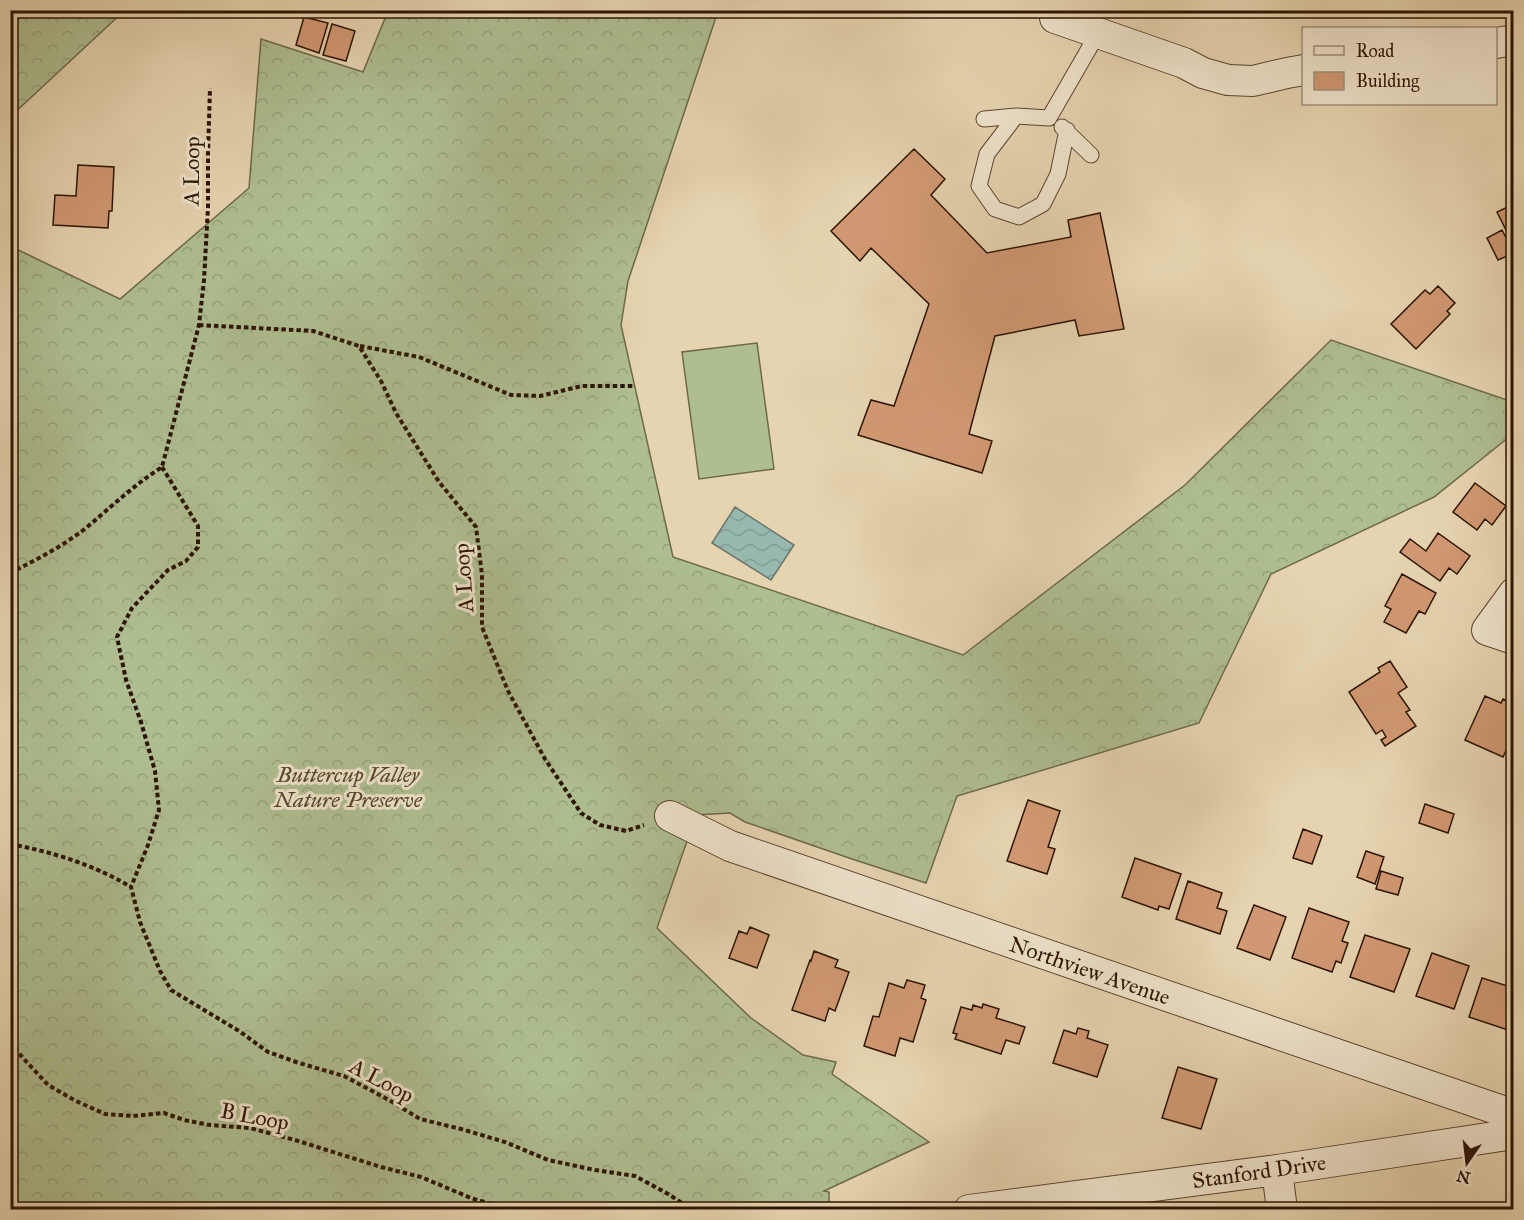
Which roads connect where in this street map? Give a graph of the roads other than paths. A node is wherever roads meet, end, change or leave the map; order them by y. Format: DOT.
graph roads {
  1 [pos="1055,18"];
  2 [pos="1098,33"];
  3 [pos="1514,40"];
  4 [pos="1497,43"];
  5 [pos="1302,70"];
  6 [pos="1016,116"];
  7 [pos="1049,118"];
  8 [pos="984,119"];
  9 [pos="1066,130"];
  10 [pos="1091,155"];
  11 [pos="1514,592"];
  12 [pos="1500,634"];
  13 [pos="670,816"];
  14 [pos="1514,1115"];
  15 [pos="1514,1134"];
  16 [pos="1277,1170"];
  17 [pos="969,1209"];
  18 [pos="1282,1209"];
  1 -- 2 [label="street"];
  2 -- 5 [label="street"];
  2 -- 7 [label="lane"];
  3 -- 4 [label="street"];
  6 -- 7 [label="lane"];
  6 -- 8 [label="lane"];
  6 -- 9 [label="lane"];
  7 -- 9 [label="lane"];
  9 -- 10 [label="lane"];
  11 -- 12 [label="street"];
  13 -- 14 [label="street, Northview Avenue"];
  15 -- 16 [label="street, Stanford Drive"];
  16 -- 17 [label="street, Stanford Drive"];
  16 -- 18 [label="street"];
}
